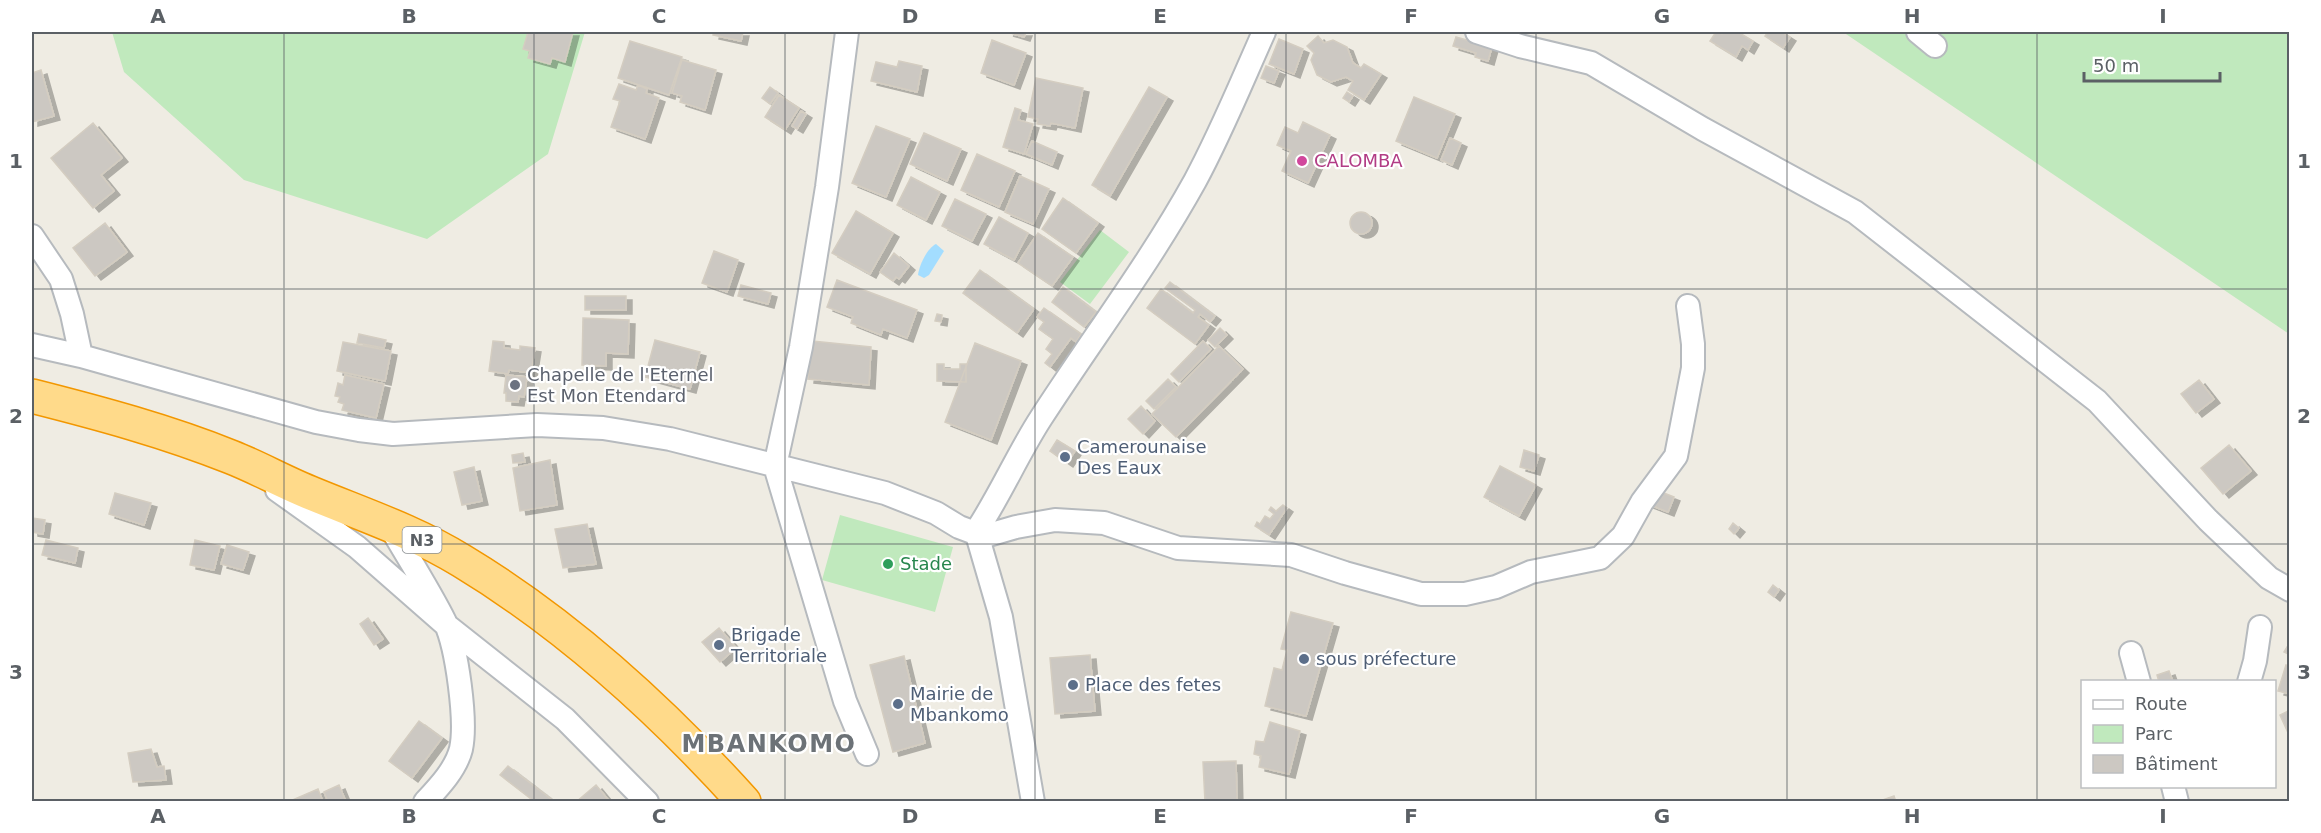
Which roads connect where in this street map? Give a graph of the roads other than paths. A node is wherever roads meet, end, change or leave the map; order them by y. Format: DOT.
graph roads {
  1 [pos="847,32"];
  2 [pos="1264,32"];
  3 [pos="1478,32"];
  4 [pos="32,236"];
  5 [pos="1688,306"];
  6 [pos="32,345"];
  7 [pos="81,356"];
  8 [pos="32,396"];
  9 [pos="232,457"];
  10 [pos="776,466"];
  11 [pos="388,523"];
  12 [pos="977,536"];
  13 [pos="2289,590"];
  14 [pos="446,625"];
  15 [pos="2260,627"];
  16 [pos="2131,653"];
  17 [pos="2139,680"];
  18 [pos="2249,680"];
  19 [pos="867,754"];
  20 [pos="425,801"];
  21 [pos="647,801"];
  22 [pos="744,801"];
  23 [pos="1033,801"];
  1 -- 10 [label="street"];
  2 -- 12 [label="street"];
  3 -- 13 [label="street"];
  4 -- 7 [label="street"];
  5 -- 12 [label="street"];
  6 -- 7 [label="street"];
  7 -- 10 [label="street"];
  8 -- 9 [label="highway, N3"];
  9 -- 11 [label="highway, N3"];
  9 -- 14 [label="street"];
  10 -- 12 [label="street"];
  10 -- 19 [label="street"];
  11 -- 14 [label="street"];
  11 -- 22 [label="highway, N3"];
  12 -- 23 [label="street"];
  14 -- 20 [label="street"];
  14 -- 21 [label="street"];
  15 -- 18 [label="street"];
  16 -- 17 [label="street"];
}
